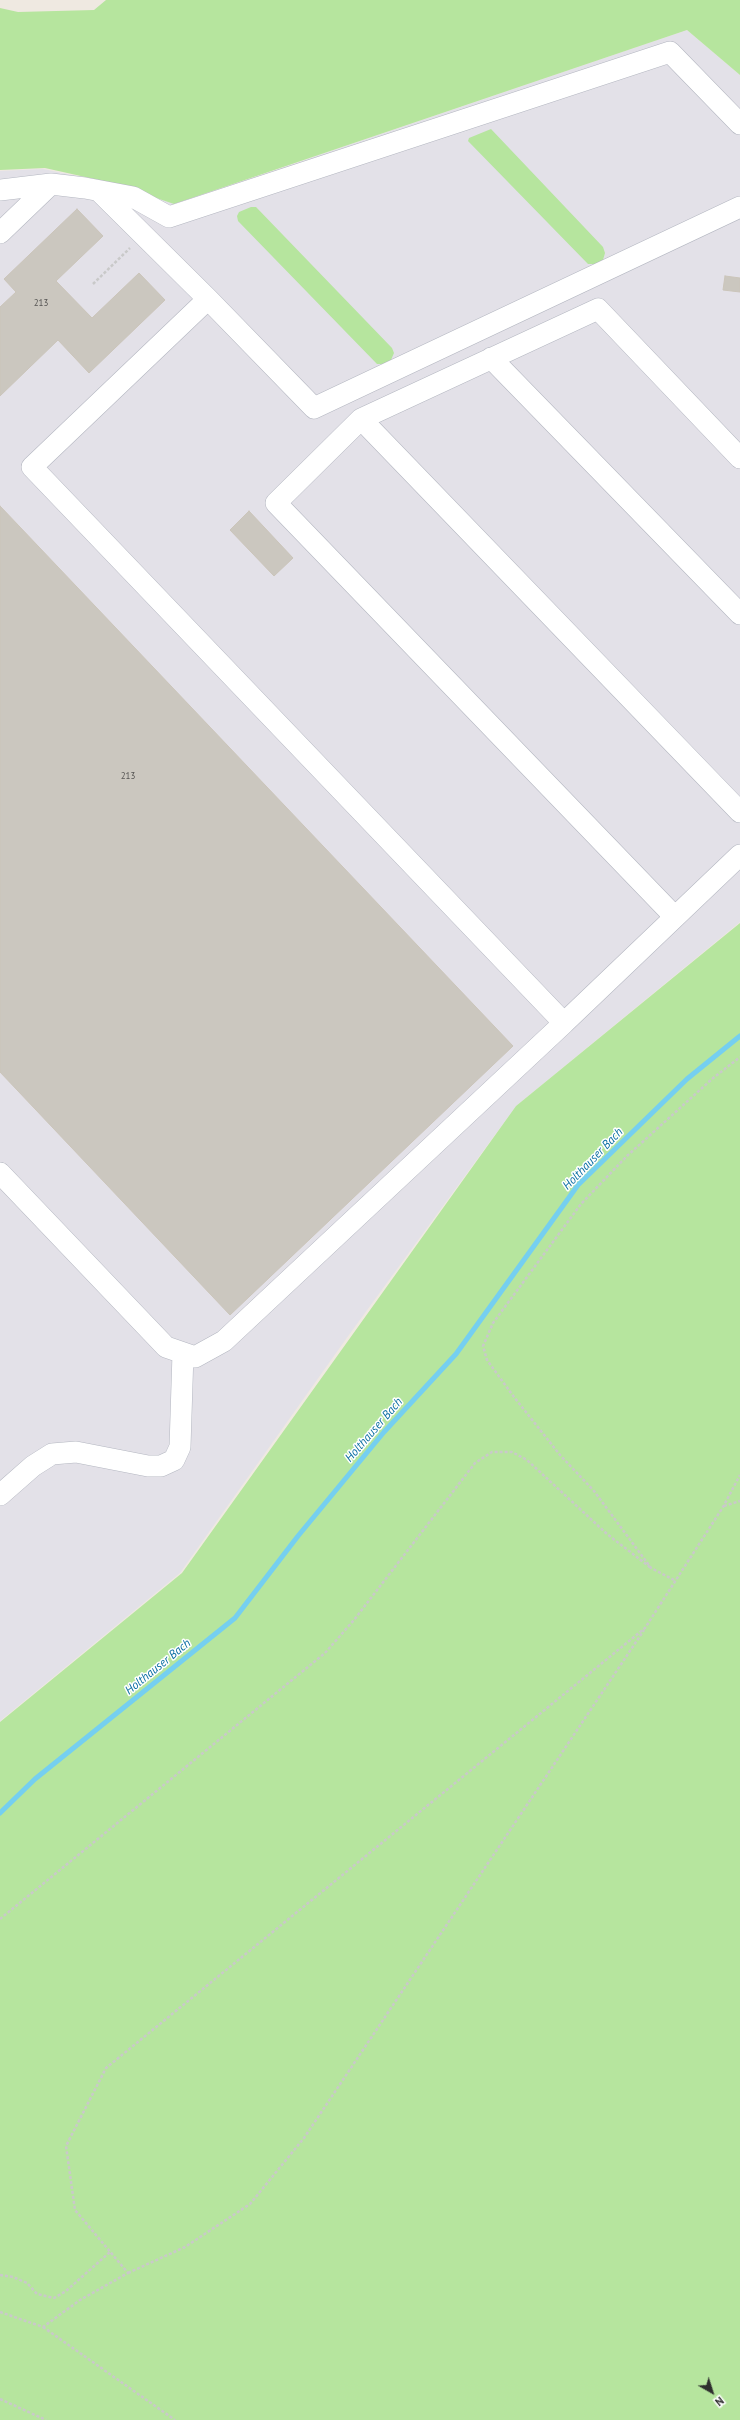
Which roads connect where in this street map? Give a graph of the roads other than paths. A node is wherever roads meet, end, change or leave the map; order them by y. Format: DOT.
graph roads {
  1 [pos="740,124"];
  2 [pos="51,184"];
  3 [pos="0,190"];
  4 [pos="98,191"];
  5 [pos="740,207"];
  6 [pos="0,233"];
  7 [pos="208,299"];
  8 [pos="491,358"];
  9 [pos="361,419"];
  10 [pos="740,458"];
  11 [pos="740,614"];
  12 [pos="740,812"];
  13 [pos="740,855"];
  14 [pos="675,917"];
  15 [pos="564,1023"];
  16 [pos="0,1173"];
  17 [pos="183,1353"];
  18 [pos="0,1495"];
  1 -- 4 [label="lane"];
  2 -- 3 [label="lane"];
  2 -- 4 [label="lane"];
  2 -- 6 [label="lane"];
  4 -- 7 [label="lane"];
  5 -- 7 [label="lane"];
  7 -- 15 [label="lane"];
  8 -- 9 [label="lane"];
  8 -- 10 [label="lane"];
  8 -- 11 [label="lane"];
  9 -- 12 [label="lane"];
  9 -- 14 [label="lane"];
  13 -- 14 [label="lane"];
  14 -- 15 [label="lane"];
  15 -- 17 [label="lane"];
  16 -- 17 [label="lane"];
  17 -- 18 [label="lane"];
}
